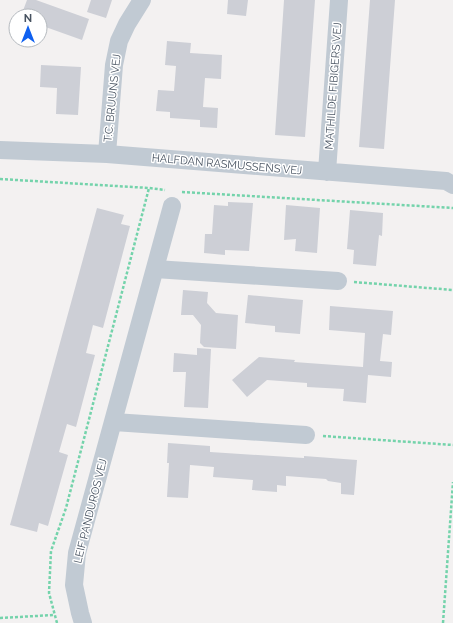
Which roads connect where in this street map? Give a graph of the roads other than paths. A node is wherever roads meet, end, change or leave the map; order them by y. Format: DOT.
graph roads {
  1 [pos="142,0"];
  2 [pos="339,0"];
  3 [pos="0,150"];
  4 [pos="107,154"];
  5 [pos="327,172"];
  6 [pos="453,185"];
  7 [pos="174,196"];
  8 [pos="155,269"];
  9 [pos="338,281"];
  10 [pos="114,422"];
  11 [pos="306,435"];
  12 [pos="83,623"];
  1 -- 4 [label="street, T.C. BRUUNS VEJ"];
  2 -- 5 [label="street, MATHILDE FIBIGERS VEJ"];
  3 -- 4 [label="street, HALFDAN RASMUSSENS VEJ"];
  4 -- 5 [label="street, HALFDAN RASMUSSENS VEJ"];
  5 -- 6 [label="street, HALFDAN RASMUSSENS VEJ"];
  7 -- 8 [label="street, LEIF PANDUROS VEJ"];
  8 -- 9 [label="street"];
  8 -- 10 [label="street, LEIF PANDUROS VEJ"];
  10 -- 11 [label="street"];
  10 -- 12 [label="street, LEIF PANDUROS VEJ"];
}
